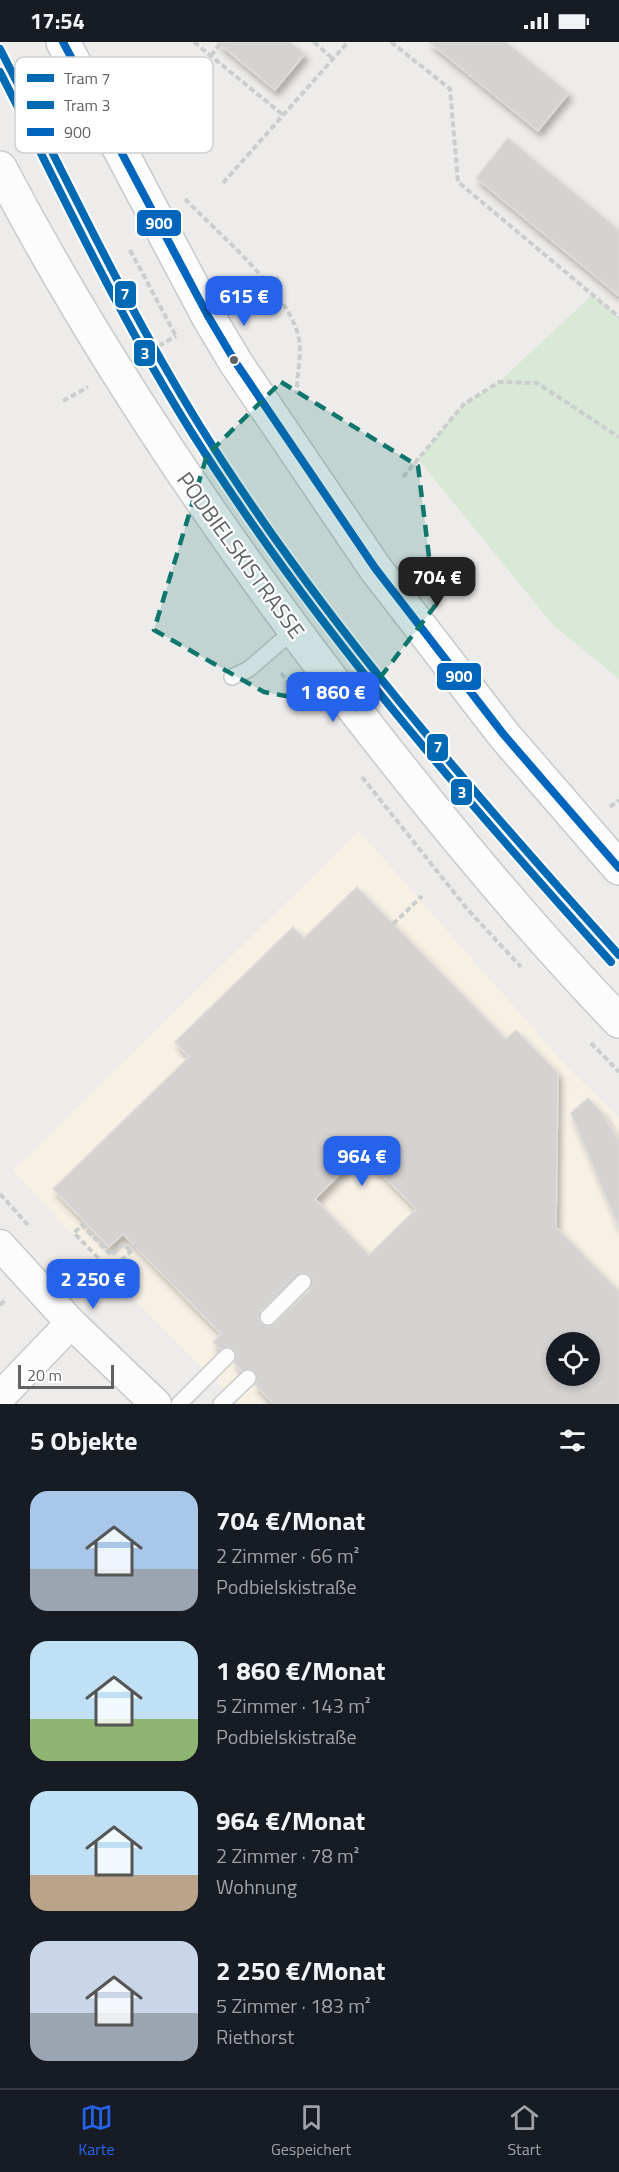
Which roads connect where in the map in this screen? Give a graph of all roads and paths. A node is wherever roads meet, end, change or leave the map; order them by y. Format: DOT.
graph roads {
  1 [pos="63,42"];
  2 [pos="194,42"];
  3 [pos="314,42"];
  4 [pos="348,42"];
  5 [pos="391,42"];
  6 [pos="220,44"];
  7 [pos="211,56"];
  8 [pos="71,57"];
  9 [pos="213,58"];
  10 [pos="333,59"];
  11 [pos="283,115"];
  12 [pos="122,153"];
  13 [pos="0,168"];
  14 [pos="223,183"];
  15 [pos="183,197"];
  16 [pos="130,250"];
  17 [pos="279,277"];
  18 [pos="267,284"];
  19 [pos="229,305"];
  20 [pos="619,317"];
  21 [pos="142,356"];
  22 [pos="93,385"];
  23 [pos="298,398"];
  24 [pos="63,402"];
  25 [pos="619,437"];
  26 [pos="403,477"];
  27 [pos="294,630"];
  28 [pos="232,677"];
  29 [pos="619,800"];
  30 [pos="606,810"];
  31 [pos="619,868"];
  32 [pos="422,896"];
  33 [pos="393,924"];
  34 [pos="619,1021"];
  35 [pos="0,1245"];
  36 [pos="136,1246"];
  37 [pos="131,1251"];
  38 [pos="111,1270"];
  39 [pos="303,1282"];
  40 [pos="89,1292"];
  41 [pos="268,1317"];
  42 [pos="71,1323"];
  43 [pos="227,1356"];
  44 [pos="248,1378"];
  45 [pos="0,1397"];
  46 [pos="156,1404"];
  47 [pos="179,1404"];
  48 [pos="221,1404"];
  1 -- 8 [label="main road"];
  2 -- 7 [label="path"];
  3 -- 10 [label="path"];
  4 -- 10 [label="path"];
  5 -- 20 [label="path"];
  6 -- 7 [label="path"];
  9 -- 11 [label="path"];
  10 -- 11 [label="path"];
  11 -- 14 [label="path"];
  12 -- 31 [label="main road"];
  13 -- 27 [label="main road, PODBIELSKISTRASSE"];
  15 -- 18 [label="path"];
  16 -- 21 [label="path"];
  17 -- 18 [label="path"];
  18 -- 19 [label="path"];
  18 -- 23 [label="path"];
  22 -- 24 [label="path"];
  25 -- 26 [label="path"];
  27 -- 28 [label="lane"];
  27 -- 34 [label="main road, PODBIELSKISTRASSE"];
  29 -- 30 [label="path"];
  32 -- 33 [label="path"];
  35 -- 42 [label="street"];
  36 -- 37 [label="path"];
  37 -- 38 [label="path"];
  37 -- 38 [label="path"];
  38 -- 40 [label="path"];
  39 -- 41 [label="lane"];
  42 -- 45 [label="street"];
  42 -- 46 [label="street"];
  43 -- 47 [label="lane"];
  44 -- 48 [label="lane"];
}
